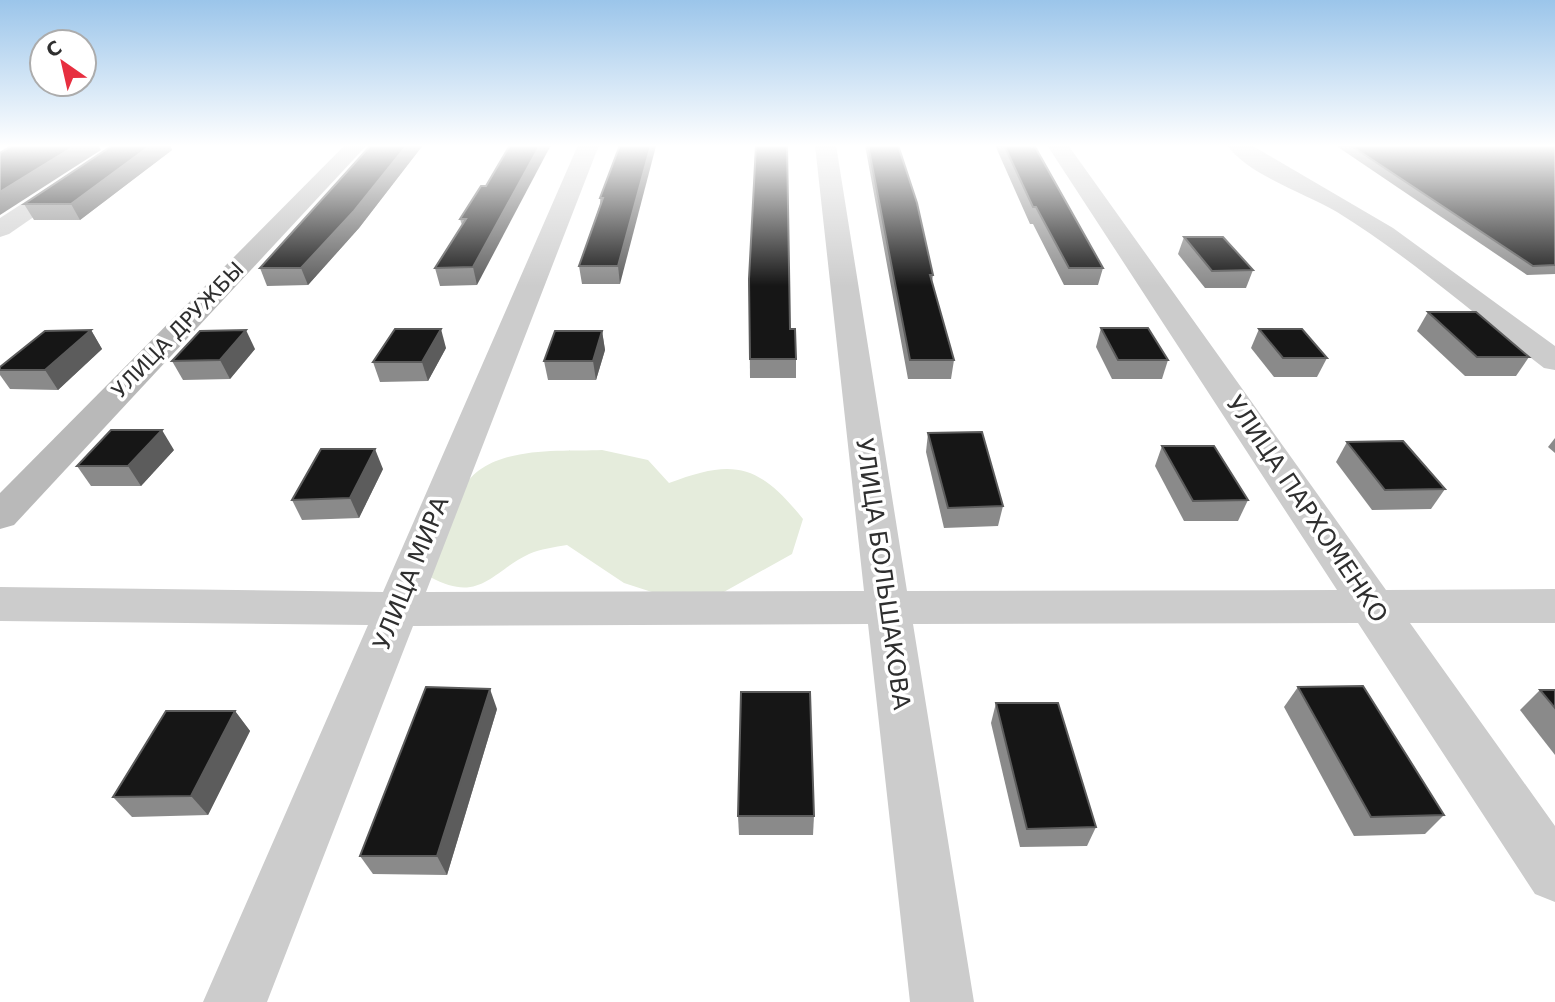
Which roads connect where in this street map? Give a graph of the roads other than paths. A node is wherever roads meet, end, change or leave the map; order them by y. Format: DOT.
graph roads {
  1 [pos="57,192"];
  2 [pos="312,192"];
  3 [pos="570,192"];
  4 [pos="831,192"];
  5 [pos="1089,192"];
  6 [pos="1316,192"];
  7 [pos="0,229"];
  8 [pos="1555,361"];
  9 [pos="0,516"];
  10 [pos="0,604"];
  11 [pos="1373,606"];
  12 [pos="1555,606"];
  13 [pos="887,607"];
  14 [pos="397,609"];
  15 [pos="1555,874"];
  16 [pos="235,1002"];
  17 [pos="942,1002"];
  1 -- 7 [label="street"];
  2 -- 9 [label="street, УЛИЦА ДРУЖБЫ"];
  3 -- 14 [label="street, УЛИЦА МИРА"];
  4 -- 13 [label="street, УЛИЦА БОЛЬШАКОВА"];
  5 -- 11 [label="street, УЛИЦА ПАРХОМЕНКО"];
  6 -- 8 [label="street"];
  10 -- 14 [label="street"];
  11 -- 12 [label="street"];
  11 -- 13 [label="street"];
  11 -- 15 [label="street, УЛИЦА ПАРХОМЕНКО"];
  13 -- 14 [label="street"];
  13 -- 17 [label="street, УЛИЦА БОЛЬШАКОВА"];
  14 -- 16 [label="street, УЛИЦА МИРА"];
}
